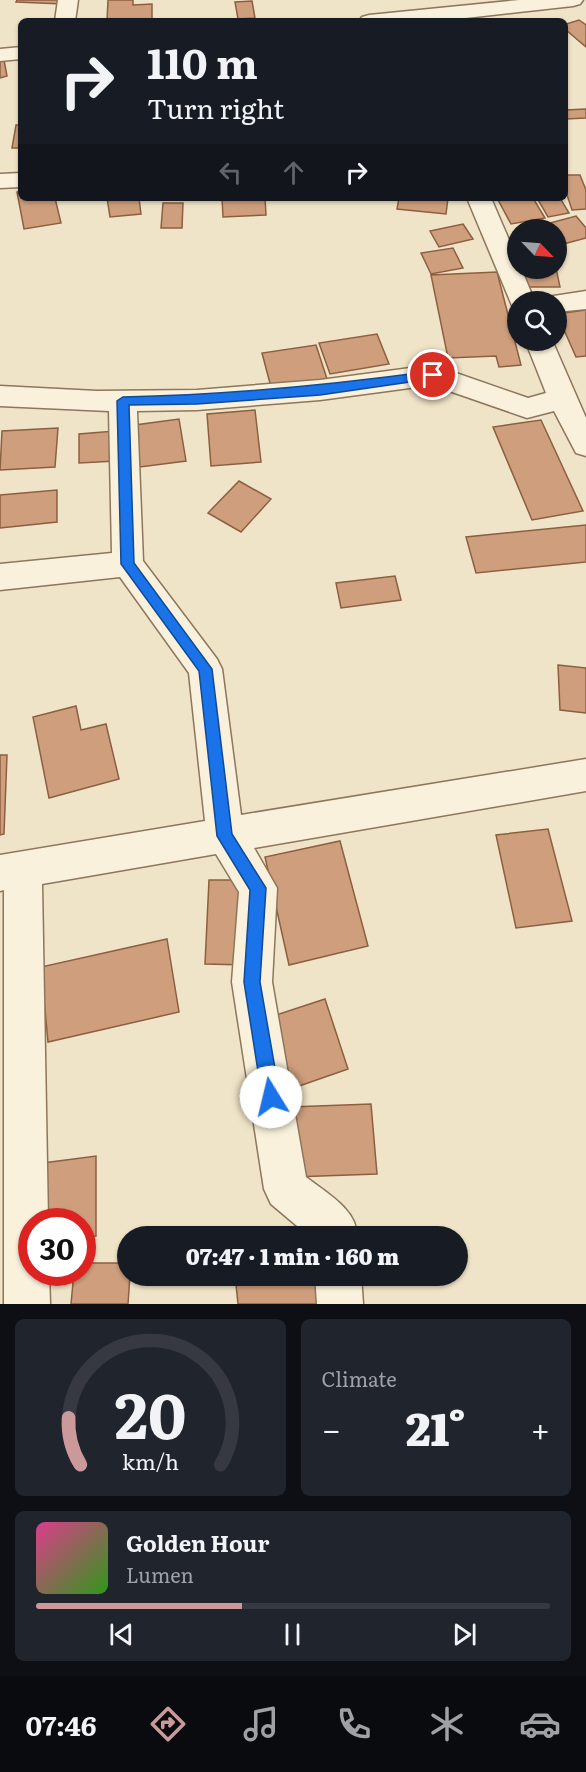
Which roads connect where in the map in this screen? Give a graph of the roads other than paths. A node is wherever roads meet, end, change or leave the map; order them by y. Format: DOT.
graph roads {
  1 [pos="69,0"];
  2 [pos="573,0"];
  3 [pos="66,18"];
  4 [pos="428,18"];
  5 [pos="18,53"];
  6 [pos="0,55"];
  7 [pos="18,180"];
  8 [pos="0,182"];
  9 [pos="480,201"];
  10 [pos="517,291"];
  11 [pos="586,300"];
  12 [pos="567,302"];
  13 [pos="542,351"];
  14 [pos="0,396"];
  15 [pos="562,399"];
  16 [pos="123,401"];
  17 [pos="586,445"];
  18 [pos="128,564"];
  19 [pos="0,577"];
  20 [pos="586,775"];
  21 [pos="225,836"];
  22 [pos="12,872"];
  23 [pos="331,1226"];
  24 [pos="339,1286"];
  25 [pos="27,1304"];
  26 [pos="340,1304"];
  1 -- 3 [label="street"];
  2 -- 4 [label="street"];
  5 -- 6 [label="street"];
  7 -- 8 [label="street"];
  9 -- 10 [label="street"];
  11 -- 12 [label="street"];
  13 -- 15 [label="street"];
  14 -- 16 [label="street"];
  15 -- 16 [label="street"];
  15 -- 17 [label="street"];
  16 -- 18 [label="street"];
  18 -- 19 [label="street"];
  18 -- 21 [label="street"];
  20 -- 21 [label="street"];
  21 -- 22 [label="street"];
  21 -- 23 [label="street"];
  22 -- 25 [label="street"];
  24 -- 26 [label="street"];
}
